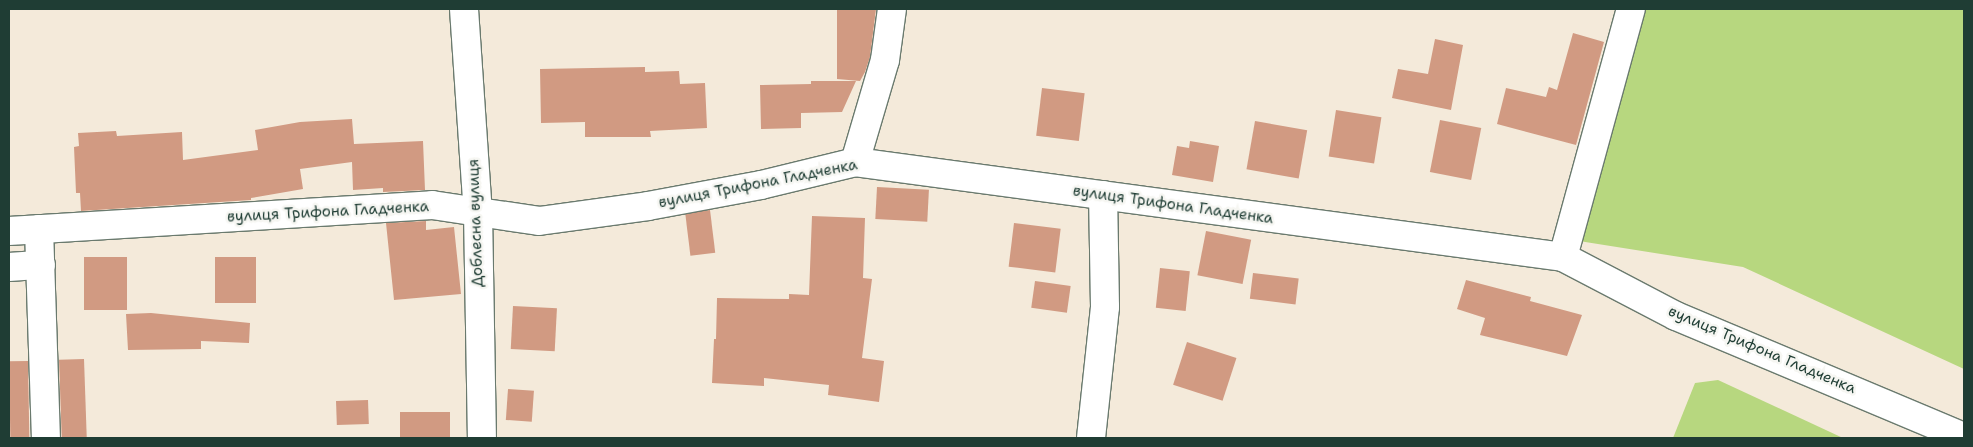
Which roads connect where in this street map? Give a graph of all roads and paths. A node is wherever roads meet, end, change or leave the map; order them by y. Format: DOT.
graph roads {
  1 [pos="464,9"];
  2 [pos="892,9"];
  3 [pos="1631,9"];
  4 [pos="855,162"];
  5 [pos="1103,195"];
  6 [pos="478,212"];
  7 [pos="40,229"];
  8 [pos="9,231"];
  9 [pos="1564,257"];
  10 [pos="40,265"];
  11 [pos="9,267"];
  12 [pos="1964,436"];
  13 [pos="46,438"];
  14 [pos="482,438"];
  15 [pos="1091,438"];
  1 -- 6 [label="street, Доблесна вулиця"];
  2 -- 4 [label="street"];
  3 -- 9 [label="street"];
  4 -- 5 [label="street, вулиця Трифона Гладченка"];
  4 -- 6 [label="street, вулиця Трифона Гладченка"];
  5 -- 9 [label="street, вулиця Трифона Гладченка"];
  5 -- 15 [label="street"];
  6 -- 7 [label="street, вулиця Трифона Гладченка"];
  6 -- 14 [label="street, Доблесна вулиця"];
  7 -- 8 [label="street, вулиця Трифона Гладченка"];
  7 -- 10 [label="street"];
  9 -- 12 [label="street, вулиця Трифона Гладченка"];
  10 -- 11 [label="street"];
  10 -- 13 [label="street"];
}
